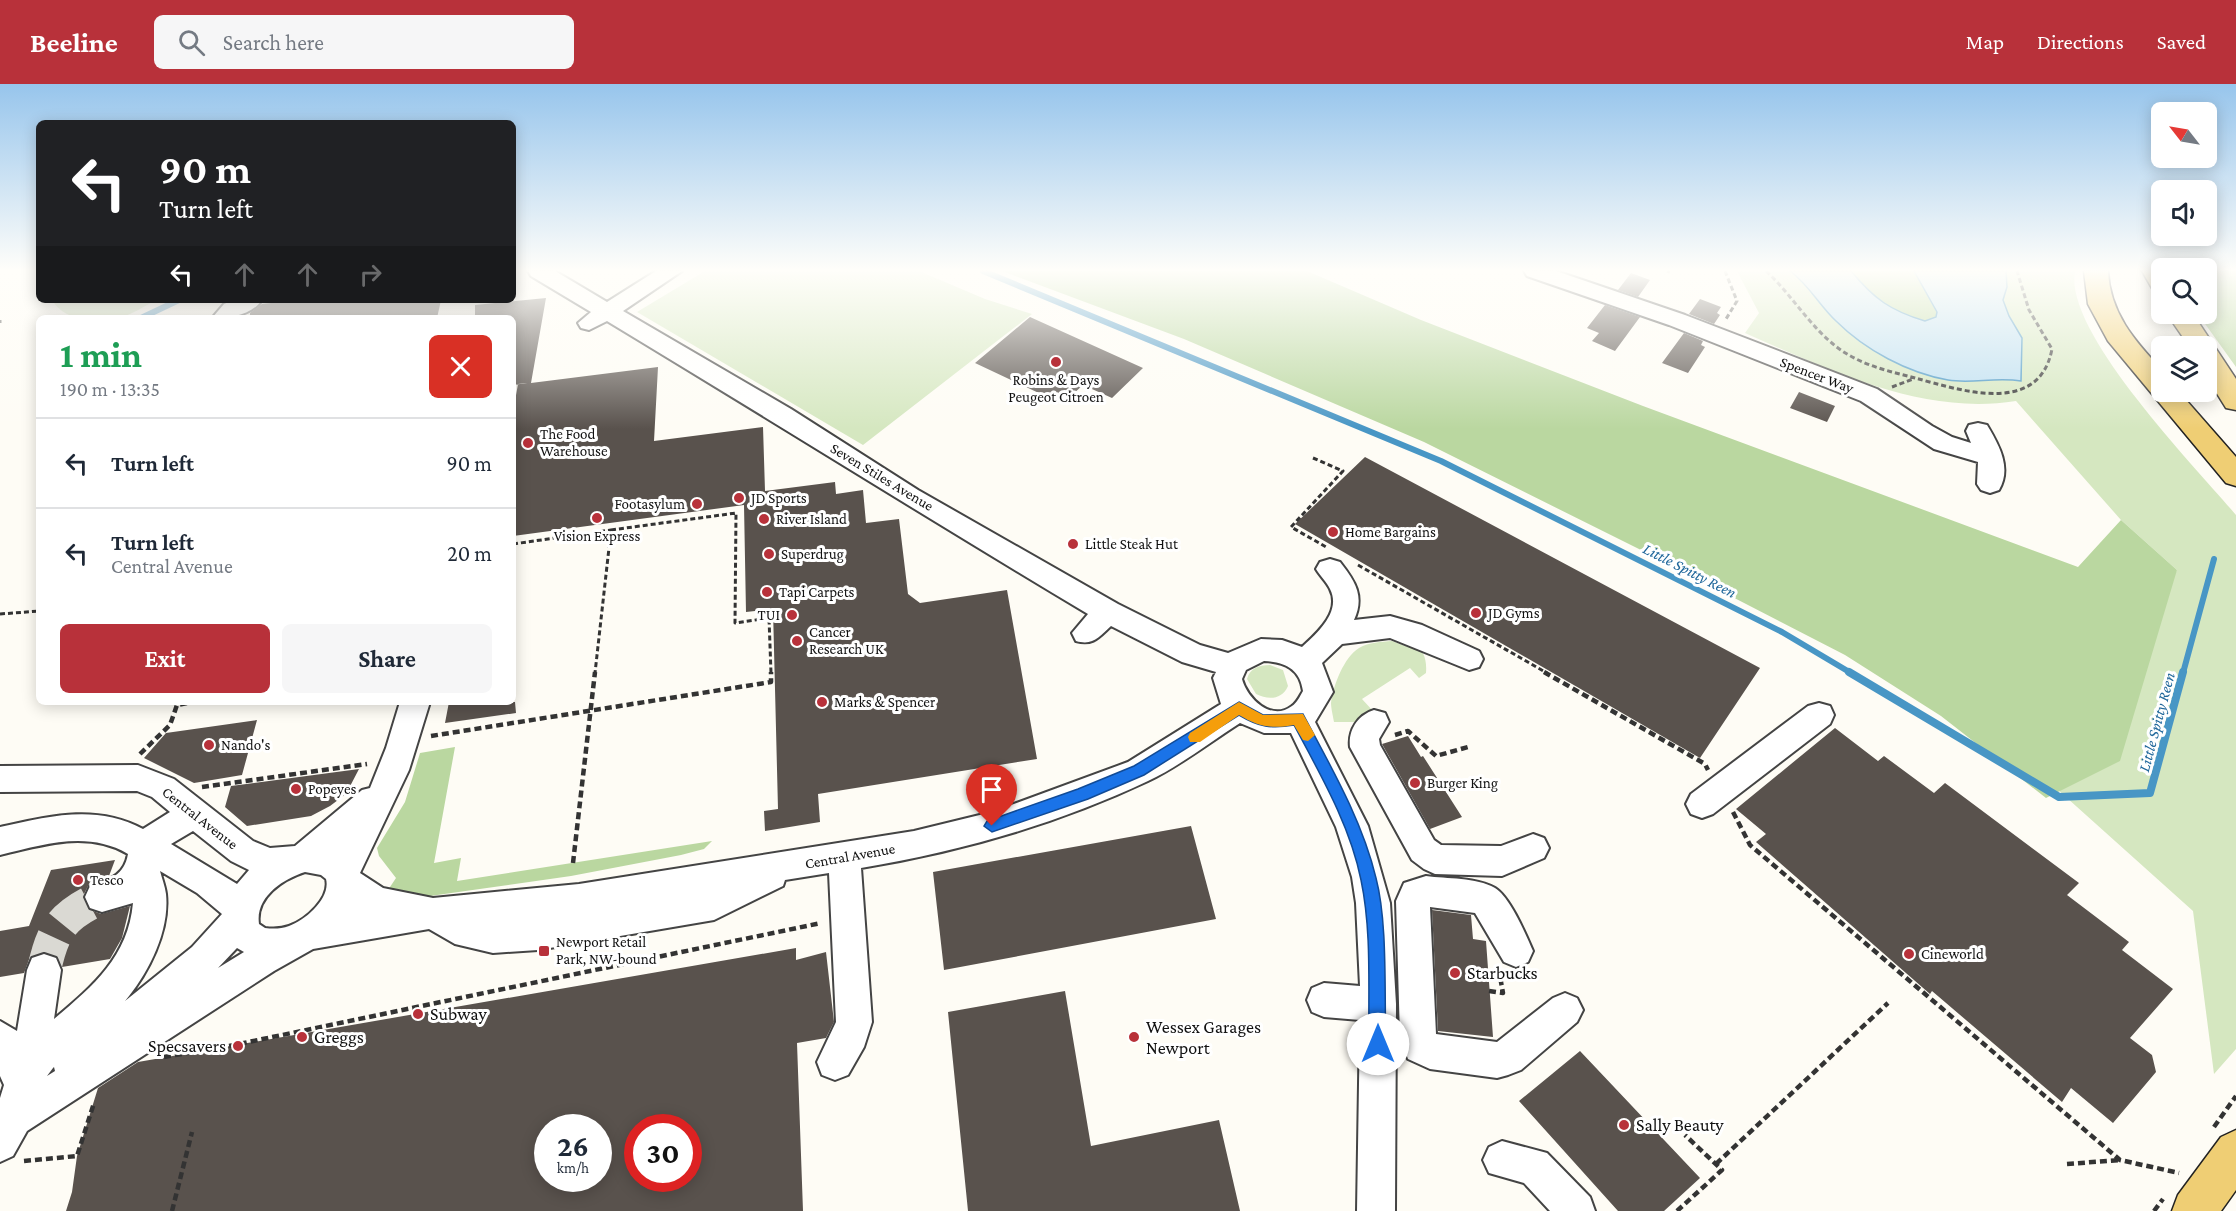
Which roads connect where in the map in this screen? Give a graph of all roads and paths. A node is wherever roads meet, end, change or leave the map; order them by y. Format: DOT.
graph roads {
  1 [pos="609,324"];
  2 [pos="1685,324"];
  3 [pos="1722,324"];
  4 [pos="1813,324"];
  5 [pos="2035,324"];
  6 [pos="2111,324"];
  7 [pos="1715,335"];
  8 [pos="2217,371"];
  9 [pos="2151,376"];
  10 [pos="2236,401"];
  11 [pos="2173,402"];
  12 [pos="1978,431"];
  13 [pos="1991,457"];
  14 [pos="2236,476"];
  15 [pos="1990,484"];
  16 [pos="611,530"];
  17 [pos="516,544"];
  18 [pos="1330,569"];
  19 [pos="36,611"];
  20 [pos="1108,612"];
  21 [pos="0,614"];
  22 [pos="1086,633"];
  23 [pos="1334,633"];
  24 [pos="1469,659"];
  25 [pos="1305,662"];
  26 [pos="1233,666"];
  27 [pos="177,705"];
  28 [pos="414,705"];
  29 [pos="1239,708"];
  30 [pos="590,710"];
  31 [pos="1819,716"];
  32 [pos="1298,718"];
  33 [pos="1374,722"];
  34 [pos="1468,747"];
  35 [pos="399,760"];
  36 [pos="135,762"];
  37 [pos="0,779"];
  38 [pos="196,802"];
  39 [pos="1702,804"];
  40 [pos="1,843"];
  41 [pos="1533,848"];
  42 [pos="145,858"];
  43 [pos="844,858"];
  44 [pos="298,860"];
  45 [pos="573,863"];
  46 [pos="343,876"];
  47 [pos="102,897"];
  48 [pos="241,913"];
  49 [pos="434,913"];
  50 [pos="849,919"];
  51 [pos="305,937"];
  52 [pos="1516,951"];
  53 [pos="44,970"];
  54 [pos="1324,1000"];
  55 [pos="1888,1003"];
  56 [pos="1378,1004"];
  57 [pos="1566,1010"];
  58 [pos="0,1039"];
  59 [pos="160,1058"];
  60 [pos="835,1062"];
  61 [pos="94,1101"];
  62 [pos="15,1116"];
  63 [pos="192,1132"];
  64 [pos="1685,1135"];
  65 [pos="2236,1152"];
  66 [pos="1502,1160"];
  67 [pos="2120,1160"];
  68 [pos="1716,1164"];
  69 [pos="2067,1164"];
  70 [pos="172,1211"];
  71 [pos="1376,1211"];
  72 [pos="1576,1211"];
  73 [pos="1677,1211"];
  74 [pos="2194,1211"];
  1 -- 20 [label="street, Seven Stiles Avenue"];
  2 -- 7 [label="street, Spencer Way"];
  3 -- 7 [label="path"];
  4 -- 5 [label="path"];
  6 -- 9 [label="main road"];
  7 -- 13 [label="street, Spencer Way"];
  8 -- 10 [label="main road"];
  11 -- 14 [label="main road"];
  12 -- 13 [label="street"];
  13 -- 15 [label="street"];
  16 -- 17 [label="path"];
  16 -- 30 [label="path"];
  16 -- 30 [label="path"];
  18 -- 23 [label="street"];
  19 -- 21 [label="path"];
  20 -- 22 [label="street"];
  20 -- 26 [label="street, Seven Stiles Avenue"];
  23 -- 24 [label="street"];
  23 -- 25 [label="street"];
  25 -- 26 [label="street"];
  25 -- 32 [label="street"];
  26 -- 29 [label="street"];
  27 -- 36 [label="path"];
  28 -- 35 [label="street"];
  29 -- 32 [label="street"];
  29 -- 43 [label="street, Central Avenue"];
  30 -- 35 [label="path"];
  30 -- 45 [label="path"];
  31 -- 39 [label="street"];
  32 -- 56 [label="street"];
  33 -- 34 [label="path"];
  33 -- 41 [label="street"];
  35 -- 38 [label="path"];
  35 -- 44 [label="street"];
  35 -- 46 [label="street"];
  37 -- 38 [label="street, Central Avenue"];
  38 -- 42 [label="street"];
  38 -- 44 [label="street, Central Avenue"];
  40 -- 42 [label="street"];
  42 -- 47 [label="street"];
  42 -- 48 [label="street"];
  42 -- 62 [label="street"];
  43 -- 49 [label="street, Central Avenue"];
  43 -- 50 [label="street"];
  44 -- 46 [label="street"];
  44 -- 48 [label="street"];
  46 -- 49 [label="street"];
  46 -- 51 [label="street"];
  48 -- 51 [label="street"];
  48 -- 62 [label="street"];
  49 -- 51 [label="street"];
  50 -- 59 [label="path"];
  50 -- 60 [label="street"];
  51 -- 62 [label="street"];
  52 -- 57 [label="street"];
  53 -- 62 [label="street"];
  54 -- 56 [label="street"];
  55 -- 68 [label="path"];
  56 -- 71 [label="street"];
  58 -- 62 [label="street"];
  61 -- 62 [label="path"];
  63 -- 70 [label="path"];
  64 -- 68 [label="path"];
  65 -- 74 [label="main road"];
  66 -- 72 [label="street"];
  67 -- 69 [label="path"];
  68 -- 73 [label="path"];
}
